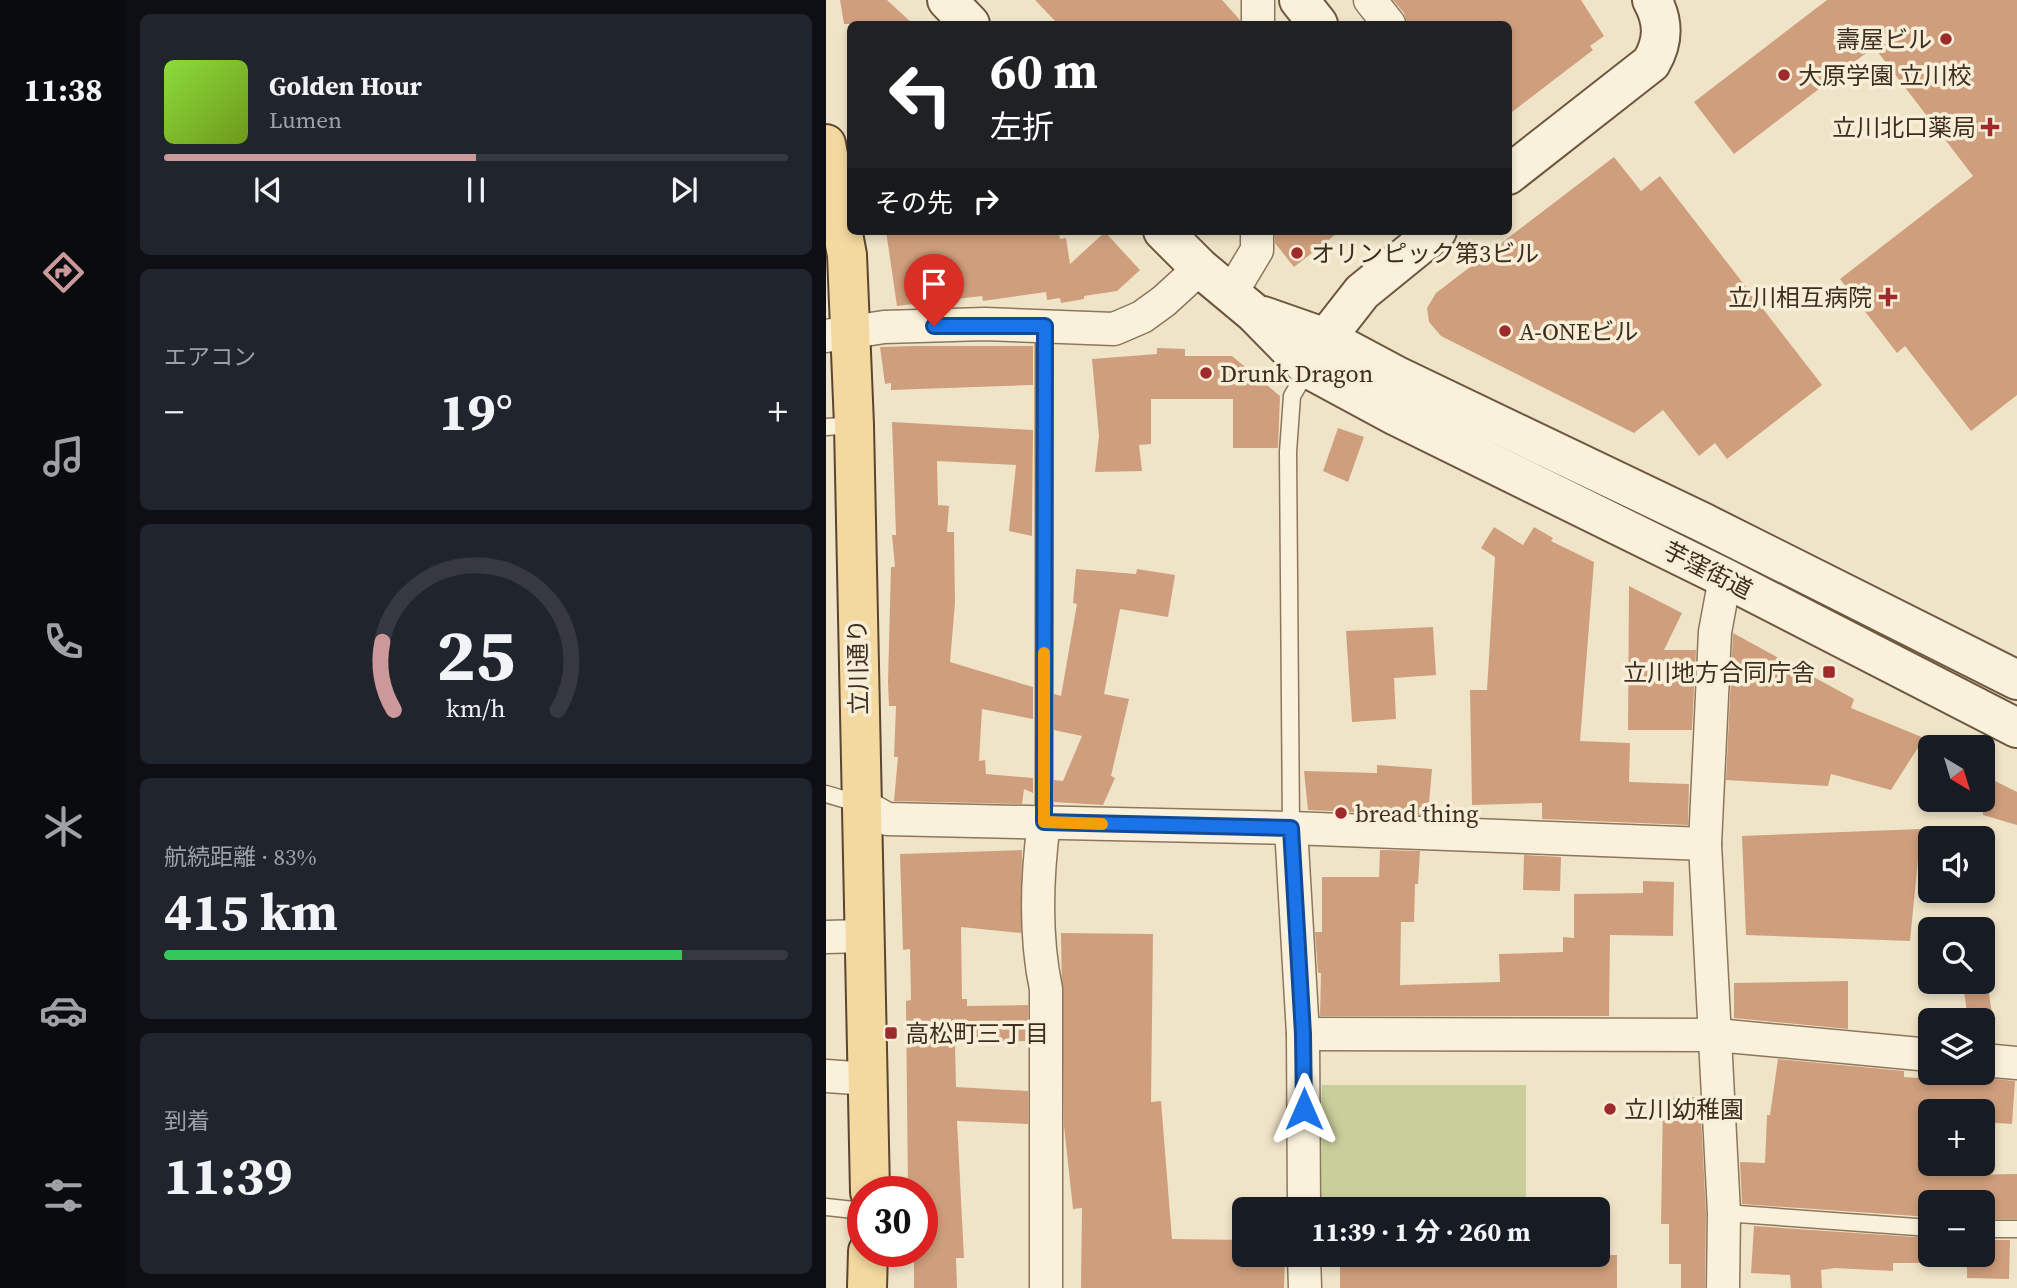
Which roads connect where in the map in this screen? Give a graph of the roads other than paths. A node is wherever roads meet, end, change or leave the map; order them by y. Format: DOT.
graph roads {
  1 [pos="947,0"];
  2 [pos="1258,0"];
  3 [pos="1299,0"];
  4 [pos="1370,0"];
  5 [pos="1652,0"];
  6 [pos="967,21"];
  7 [pos="1258,21"];
  8 [pos="1316,21"];
  9 [pos="1387,21"];
  10 [pos="826,144"];
  11 [pos="1512,172"];
  12 [pos="1167,235"];
  13 [pos="1257,235"];
  14 [pos="1432,235"];
  15 [pos="1200,268"];
  16 [pos="1242,304"];
  17 [pos="1045,326"];
  18 [pos="838,336"];
  19 [pos="1317,353"];
  20 [pos="840,426"];
  21 [pos="1726,578"];
  22 [pos="2013,673"];
  23 [pos="2017,728"];
  24 [pos="843,799"];
  25 [pos="1044,822"];
  26 [pos="1291,828"];
  27 [pos="1705,844"];
  28 [pos="864,936"];
  29 [pos="826,937"];
  30 [pos="1303,1034"];
  31 [pos="1716,1035"];
  32 [pos="1918,1054"];
  33 [pos="1995,1061"];
  34 [pos="2017,1063"];
  35 [pos="826,1076"];
  36 [pos="869,1079"];
  37 [pos="870,1176"];
  38 [pos="1304,1197"];
  39 [pos="826,1207"];
  40 [pos="847,1210"];
  41 [pos="1724,1213"];
  42 [pos="1918,1227"];
  43 [pos="1995,1229"];
  44 [pos="2017,1229"];
  45 [pos="868,1267"];
  46 [pos="1304,1267"];
  47 [pos="867,1288"];
  48 [pos="1046,1288"];
  49 [pos="1305,1288"];
  50 [pos="1723,1288"];
  1 -- 6 [label="street"];
  2 -- 7 [label="street"];
  3 -- 8 [label="street"];
  4 -- 9 [label="street"];
  5 -- 11 [label="street"];
  10 -- 18 [label="main road, 立川通り"];
  12 -- 15 [label="street"];
  13 -- 16 [label="street"];
  14 -- 19 [label="street"];
  15 -- 16 [label="street"];
  15 -- 17 [label="street"];
  16 -- 19 [label="street"];
  17 -- 18 [label="street"];
  17 -- 25 [label="lane"];
  18 -- 20 [label="main road, 立川通り"];
  19 -- 21 [label="street, 芋窪街道"];
  19 -- 22 [label="street, 芋窪街道"];
  19 -- 26 [label="lane"];
  20 -- 24 [label="main road, 立川通り"];
  21 -- 23 [label="street, 芋窪街道"];
  21 -- 27 [label="street"];
  24 -- 25 [label="street"];
  24 -- 28 [label="main road, 立川通り"];
  25 -- 26 [label="street"];
  25 -- 48 [label="street"];
  26 -- 27 [label="street"];
  26 -- 30 [label="street"];
  27 -- 31 [label="street"];
  28 -- 29 [label="street"];
  28 -- 36 [label="main road, 立川通り"];
  30 -- 31 [label="street"];
  30 -- 38 [label="street"];
  31 -- 32 [label="street"];
  31 -- 41 [label="street"];
  33 -- 34 [label="street"];
  35 -- 36 [label="street"];
  36 -- 37 [label="main road, 立川通り"];
  39 -- 40 [label="lane"];
  41 -- 42 [label="lane"];
  41 -- 50 [label="street"];
  43 -- 44 [label="lane"];
  45 -- 47 [label="main road"];
  46 -- 49 [label="street"];
}
